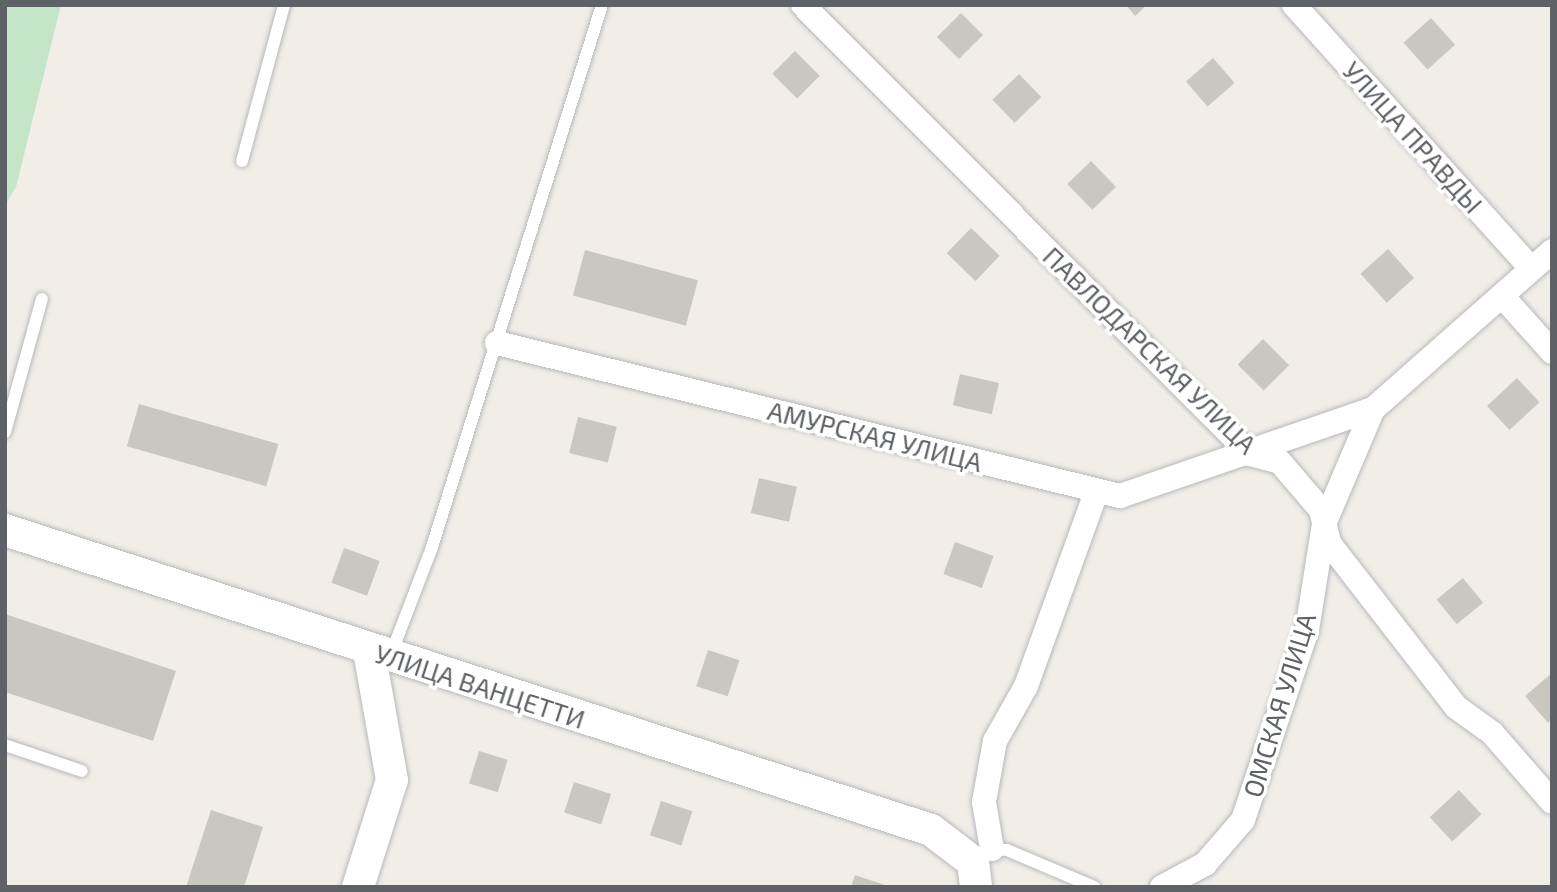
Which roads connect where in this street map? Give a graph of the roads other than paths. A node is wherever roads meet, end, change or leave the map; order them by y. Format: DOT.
graph roads {
  1 [pos="284,5"];
  2 [pos="602,5"];
  3 [pos="803,5"];
  4 [pos="1294,5"];
  5 [pos="242,161"];
  6 [pos="1552,251"];
  7 [pos="1532,269"];
  8 [pos="1502,296"];
  9 [pos="42,299"];
  10 [pos="497,343"];
  11 [pos="1552,352"];
  12 [pos="1373,409"];
  13 [pos="5,432"];
  14 [pos="1250,454"];
  15 [pos="1097,490"];
  16 [pos="1324,524"];
  17 [pos="5,530"];
  18 [pos="380,654"];
  19 [pos="5,745"];
  20 [pos="82,771"];
  21 [pos="1552,803"];
  22 [pos="952,846"];
  23 [pos="992,849"];
  24 [pos="358,887"];
  25 [pos="976,887"];
  26 [pos="1094,887"];
  27 [pos="1162,887"];
  1 -- 5 [label="lane"];
  2 -- 10 [label="lane"];
  3 -- 14 [label="street, ПАВЛОДАРСКАЯ УЛИЦА"];
  4 -- 7 [label="street, УЛИЦА ПРАВДЫ"];
  6 -- 7 [label="street"];
  7 -- 8 [label="street"];
  8 -- 11 [label="street"];
  8 -- 12 [label="street"];
  9 -- 13 [label="lane"];
  10 -- 15 [label="street, АМУРСКАЯ УЛИЦА"];
  10 -- 18 [label="lane"];
  12 -- 14 [label="street, АМУРСКАЯ УЛИЦА"];
  12 -- 16 [label="street, ОМСКАЯ УЛИЦА"];
  14 -- 15 [label="street, АМУРСКАЯ УЛИЦА"];
  14 -- 16 [label="street, ПАВЛОДАРСКАЯ УЛИЦА"];
  15 -- 23 [label="street"];
  16 -- 21 [label="street, ПАВЛОДАРСКАЯ УЛИЦА"];
  16 -- 27 [label="street, ОМСКАЯ УЛИЦА"];
  17 -- 18 [label="street, УЛИЦА ВАНЦЕТТИ"];
  18 -- 22 [label="street, УЛИЦА ВАНЦЕТТИ"];
  18 -- 24 [label="street"];
  19 -- 20 [label="lane"];
  22 -- 23 [label="lane"];
  22 -- 25 [label="street"];
  23 -- 26 [label="lane"];
}
